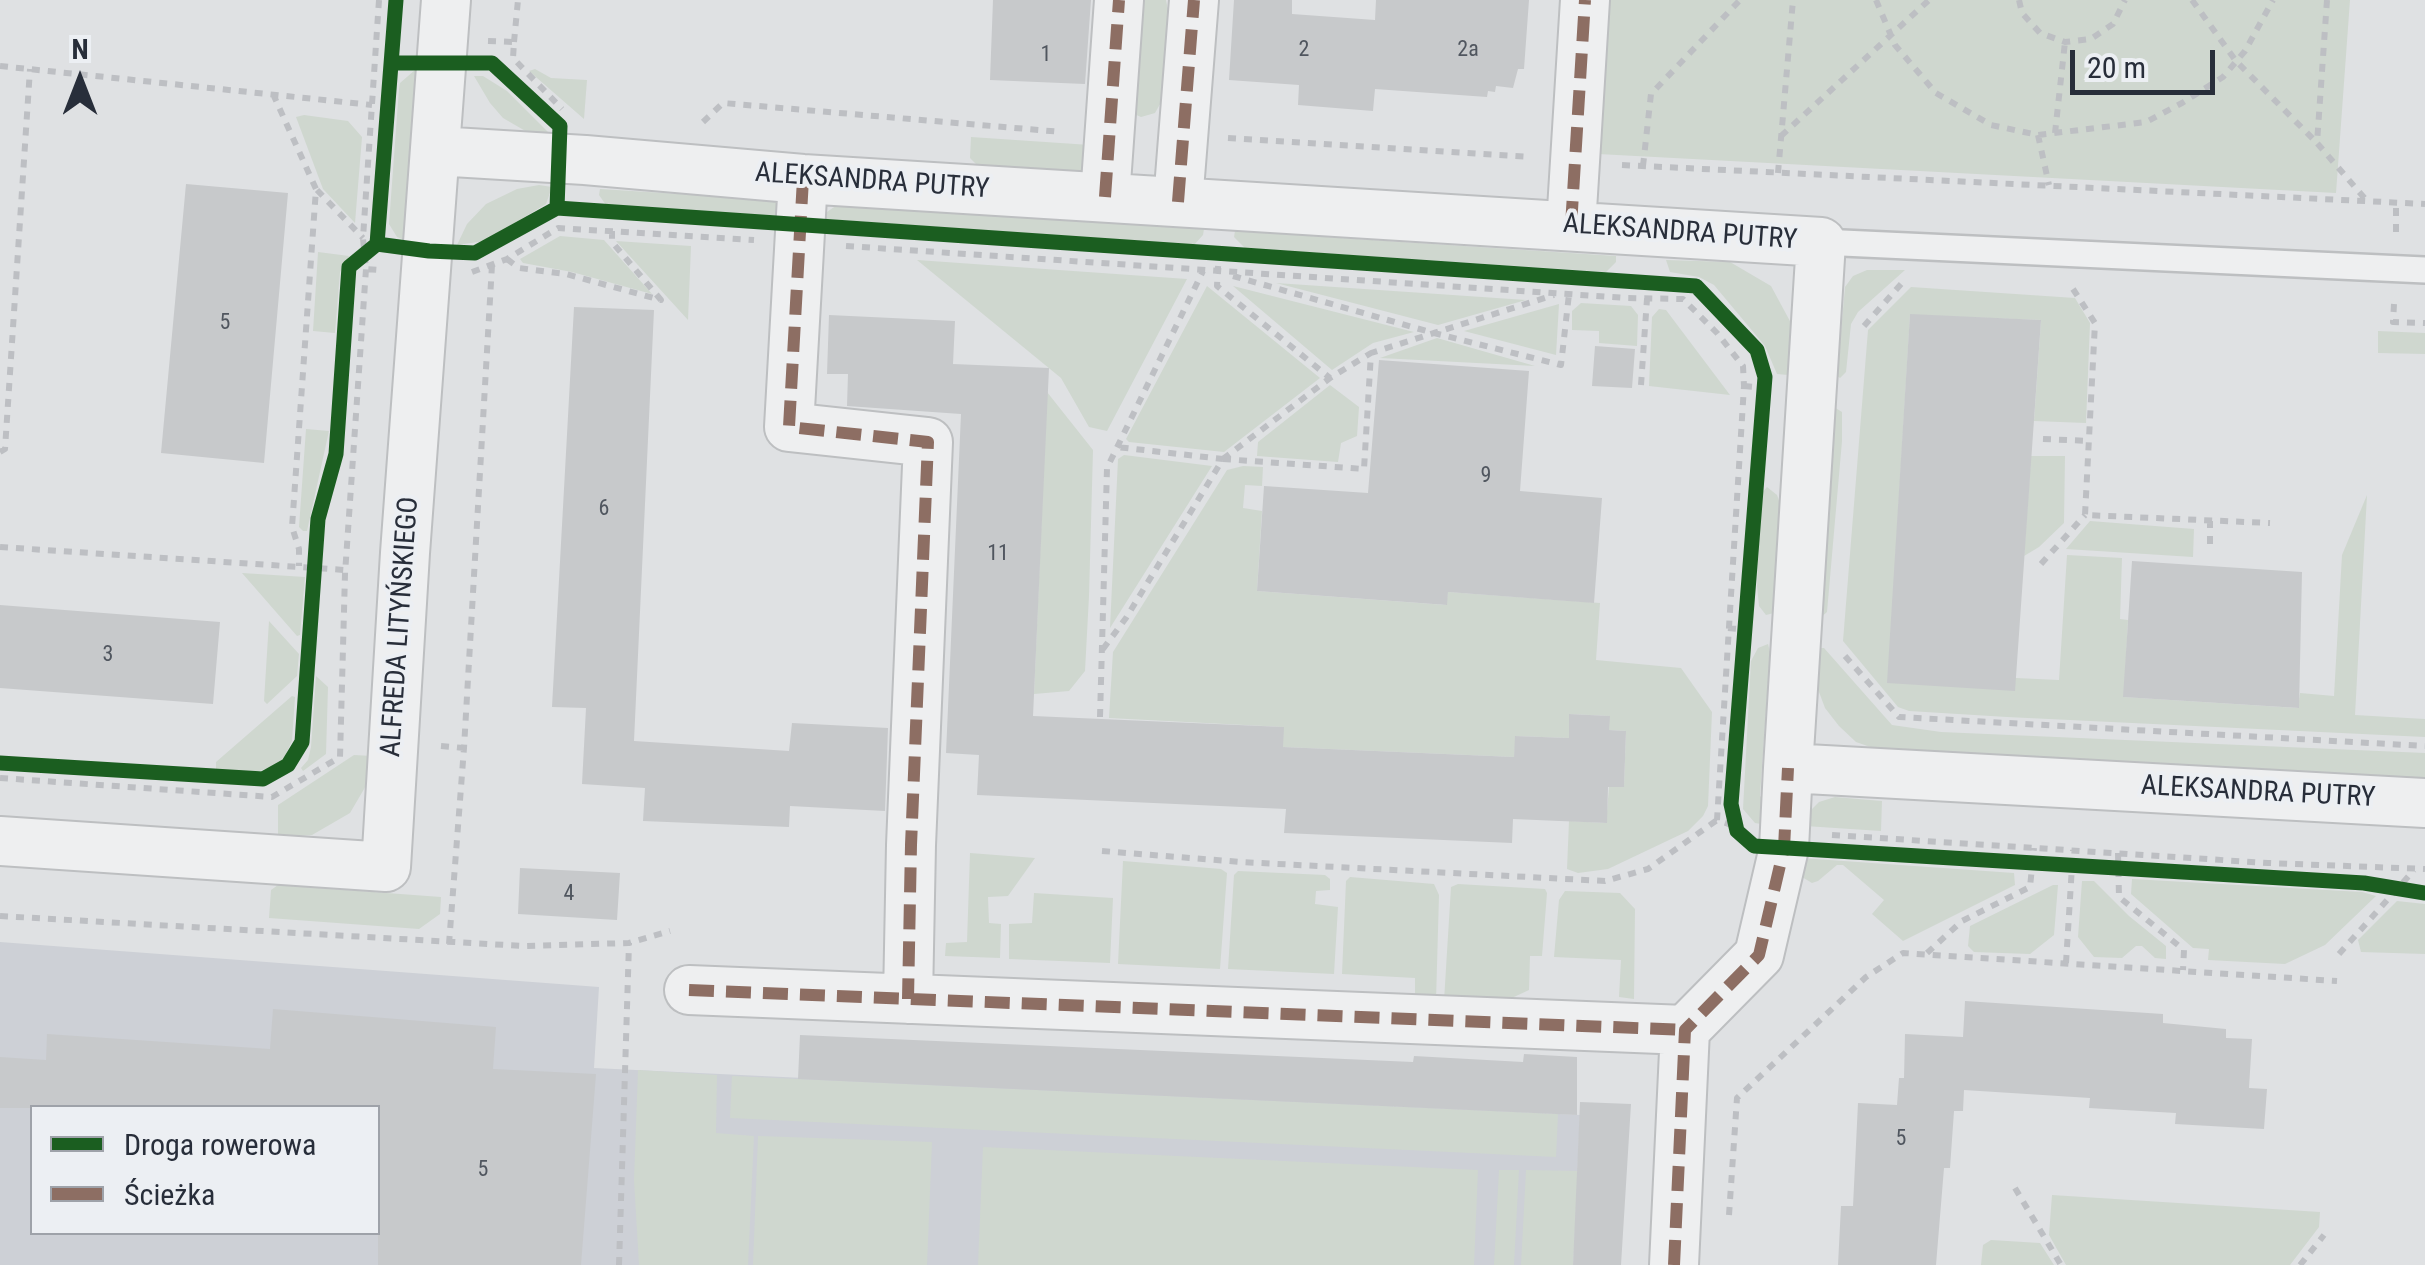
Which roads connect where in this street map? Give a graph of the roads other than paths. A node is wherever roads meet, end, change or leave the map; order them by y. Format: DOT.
graph roads {
  1 [pos="1119,0"];
  2 [pos="1194,0"];
  3 [pos="1585,0"];
  4 [pos="444,34"];
  5 [pos="436,151"];
  6 [pos="803,179"];
  7 [pos="1105,197"];
  8 [pos="1178,202"];
  9 [pos="1571,226"];
  10 [pos="1821,242"];
  11 [pos="2425,270"];
  12 [pos="1788,768"];
  13 [pos="2425,803"];
  14 [pos="0,841"];
  15 [pos="689,990"];
  16 [pos="908,999"];
  17 [pos="1685,1030"];
  18 [pos="1674,1265"];
  1 -- 7 [label="street"];
  2 -- 8 [label="street"];
  3 -- 9 [label="street"];
  4 -- 5 [label="street, ALFREDA LITYŃSKIEGO"];
  5 -- 6 [label="street, ALEKSANDRA PUTRY"];
  5 -- 14 [label="street, ALFREDA LITYŃSKIEGO"];
  6 -- 7 [label="street, ALEKSANDRA PUTRY"];
  6 -- 16 [label="street"];
  7 -- 8 [label="street, ALEKSANDRA PUTRY"];
  8 -- 9 [label="street, ALEKSANDRA PUTRY"];
  9 -- 10 [label="street, ALEKSANDRA PUTRY"];
  10 -- 11 [label="lane"];
  10 -- 12 [label="street, ALEKSANDRA PUTRY"];
  12 -- 13 [label="street, ALEKSANDRA PUTRY"];
  12 -- 17 [label="street"];
  15 -- 16 [label="street"];
  16 -- 17 [label="street"];
  17 -- 18 [label="street"];
}
